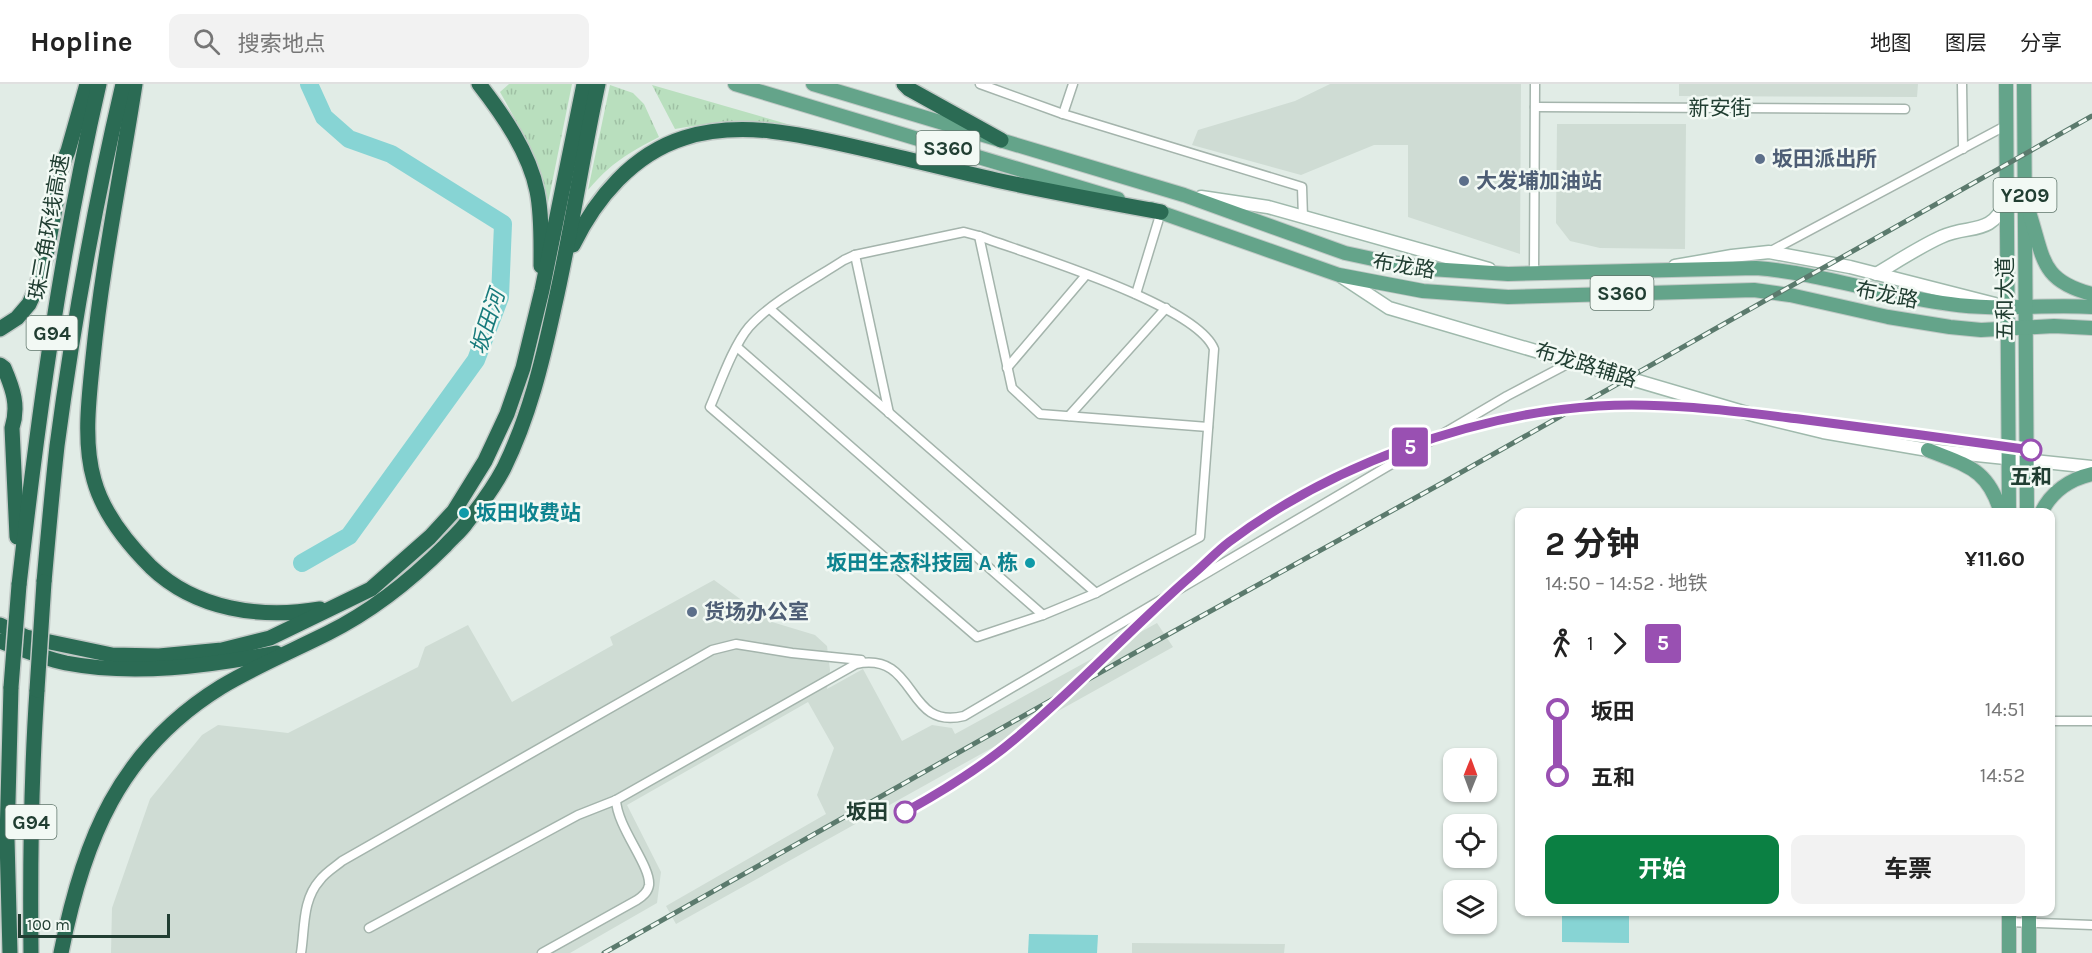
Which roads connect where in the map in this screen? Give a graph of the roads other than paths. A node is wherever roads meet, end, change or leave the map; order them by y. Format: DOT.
graph roads {
  1 [pos="87,84"];
  2 [pos="99,84"];
  3 [pos="123,84"];
  4 [pos="135,84"];
  5 [pos="479,84"];
  6 [pos="735,84"];
  7 [pos="813,84"];
  8 [pos="904,84"];
  9 [pos="980,84"];
  10 [pos="1073,84"];
  11 [pos="1535,84"];
  12 [pos="1962,84"];
  13 [pos="2006,84"];
  14 [pos="2024,84"];
  15 [pos="591,86"];
  16 [pos="1535,107"];
  17 [pos="1905,109"];
  18 [pos="1063,114"];
  19 [pos="2007,125"];
  20 [pos="1001,140"];
  21 [pos="1962,149"];
  22 [pos="1178,194"];
  23 [pos="2007,200"];
  24 [pos="2025,201"];
  25 [pos="1161,212"];
  26 [pos="1303,218"];
  27 [pos="979,236"];
  28 [pos="1769,252"];
  29 [pos="855,255"];
  30 [pos="564,264"];
  31 [pos="1659,270"];
  32 [pos="1508,274"];
  33 [pos="1534,274"];
  34 [pos="1876,274"];
  35 [pos="1086,275"];
  36 [pos="1339,275"];
  37 [pos="542,290"];
  38 [pos="1136,294"];
  39 [pos="2092,294"];
  40 [pos="2026,306"];
  41 [pos="2007,307"];
  42 [pos="2092,307"];
  43 [pos="1166,308"];
  44 [pos="770,309"];
  45 [pos="0,328"];
  46 [pos="2026,328"];
  47 [pos="2092,328"];
  48 [pos="2008,329"];
  49 [pos="737,347"];
  50 [pos="1569,359"];
  51 [pos="0,365"];
  52 [pos="1007,368"];
  53 [pos="889,413"];
  54 [pos="1070,417"];
  55 [pos="1208,427"];
  56 [pos="1928,450"];
  57 [pos="2009,459"];
  58 [pos="2027,461"];
  59 [pos="2092,467"];
  60 [pos="2092,474"];
  61 [pos="1999,508"];
  62 [pos="2009,508"];
  63 [pos="2027,508"];
  64 [pos="2044,508"];
  65 [pos="19,585"];
  66 [pos="1096,593"];
  67 [pos="338,606"];
  68 [pos="1043,615"];
  69 [pos="0,625"];
  70 [pos="0,641"];
  71 [pos="294,650"];
  72 [pos="870,661"];
  73 [pos="2055,721"];
  74 [pos="2092,721"];
  75 [pos="616,800"];
  76 [pos="2009,917"];
  77 [pos="2029,918"];
  78 [pos="2092,925"];
  79 [pos="369,928"];
  80 [pos="10,953"];
  81 [pos="31,953"];
  82 [pos="61,953"];
  83 [pos="301,953"];
  84 [pos="543,953"];
  85 [pos="2009,953"];
  86 [pos="2029,953"];
  1 -- 45 [label="highway"];
  2 -- 65 [label="highway, 珠三角环线高速 / G94"];
  3 -- 81 [label="highway, 珠三角环线高速 / G94, bridge"];
  4 -- 67 [label="highway"];
  5 -- 37 [label="highway"];
  6 -- 25 [label="main road, 布龙路 / S360"];
  7 -- 20 [label="main road, 布龙路 / S360"];
  8 -- 20 [label="highway"];
  9 -- 18 [label="street"];
  10 -- 18 [label="street"];
  11 -- 16 [label="street"];
  12 -- 21 [label="street"];
  13 -- 19 [label="main road, 五和大道 / Y209"];
  14 -- 24 [label="main road, 五和大道 / Y209"];
  15 -- 30 [label="highway"];
  15 -- 37 [label="highway"];
  16 -- 17 [label="street, 新安街"];
  16 -- 33 [label="street"];
  18 -- 26 [label="street"];
  19 -- 21 [label="street"];
  19 -- 23 [label="main road, 五和大道 / Y209"];
  20 -- 22 [label="main road, 布龙路 / S360"];
  21 -- 28 [label="street"];
  22 -- 26 [label="main road"];
  22 -- 32 [label="main road, 布龙路 / S360"];
  23 -- 34 [label="main road"];
  23 -- 41 [label="main road, 五和大道 / Y209"];
  24 -- 39 [label="main road"];
  24 -- 40 [label="main road, 五和大道 / Y209"];
  25 -- 30 [label="highway"];
  25 -- 36 [label="main road, 布龙路 / S360"];
  25 -- 38 [label="street"];
  26 -- 32 [label="main road"];
  27 -- 29 [label="street"];
  27 -- 35 [label="street"];
  27 -- 52 [label="street"];
  28 -- 31 [label="main road"];
  28 -- 34 [label="main road"];
  29 -- 44 [label="street"];
  29 -- 53 [label="street"];
  30 -- 71 [label="highway"];
  31 -- 33 [label="main road, 布龙路 / S360"];
  31 -- 41 [label="main road, 布龙路 / S360"];
  32 -- 33 [label="main road, 布龙路 / S360"];
  34 -- 41 [label="main road"];
  35 -- 38 [label="street"];
  35 -- 52 [label="street"];
  36 -- 48 [label="main road, 布龙路 / S360"];
  36 -- 50 [label="main road, 布龙路辅路"];
  37 -- 67 [label="highway"];
  38 -- 43 [label="street"];
  40 -- 41 [label="main road, 布龙路 / S360"];
  40 -- 42 [label="main road, 布龙路 / S360"];
  40 -- 46 [label="main road, 五和大道 / Y209"];
  41 -- 48 [label="main road, 五和大道 / Y209"];
  43 -- 54 [label="street"];
  43 -- 55 [label="street"];
  44 -- 49 [label="street"];
  44 -- 53 [label="street"];
  46 -- 47 [label="main road, 布龙路 / S360"];
  46 -- 48 [label="main road, 布龙路 / S360"];
  46 -- 58 [label="main road, 五和大道 / Y209"];
  48 -- 57 [label="main road, 五和大道 / Y209"];
  49 -- 68 [label="street"];
  49 -- 68 [label="street"];
  50 -- 56 [label="main road, 布龙路辅路"];
  50 -- 72 [label="street"];
  51 -- 65 [label="highway"];
  52 -- 54 [label="street"];
  53 -- 66 [label="street"];
  54 -- 55 [label="street"];
  55 -- 66 [label="street"];
  56 -- 57 [label="main road, 布龙路辅路"];
  56 -- 61 [label="main road"];
  57 -- 58 [label="main road, 布龙路辅路"];
  57 -- 62 [label="main road, 五和大道 / Y209"];
  58 -- 59 [label="main road, 布龙路辅路"];
  58 -- 63 [label="main road, 五和大道 / Y209"];
  60 -- 64 [label="main road"];
  65 -- 80 [label="highway, 珠三角环线高速 / G94, bridge"];
  66 -- 68 [label="street"];
  67 -- 69 [label="highway"];
  70 -- 71 [label="highway"];
  71 -- 82 [label="highway"];
  72 -- 75 [label="street"];
  72 -- 83 [label="street"];
  73 -- 74 [label="street"];
  75 -- 79 [label="street"];
  75 -- 84 [label="street"];
  76 -- 77 [label="street"];
  76 -- 85 [label="main road"];
  77 -- 78 [label="street"];
  77 -- 86 [label="main road"];
}
